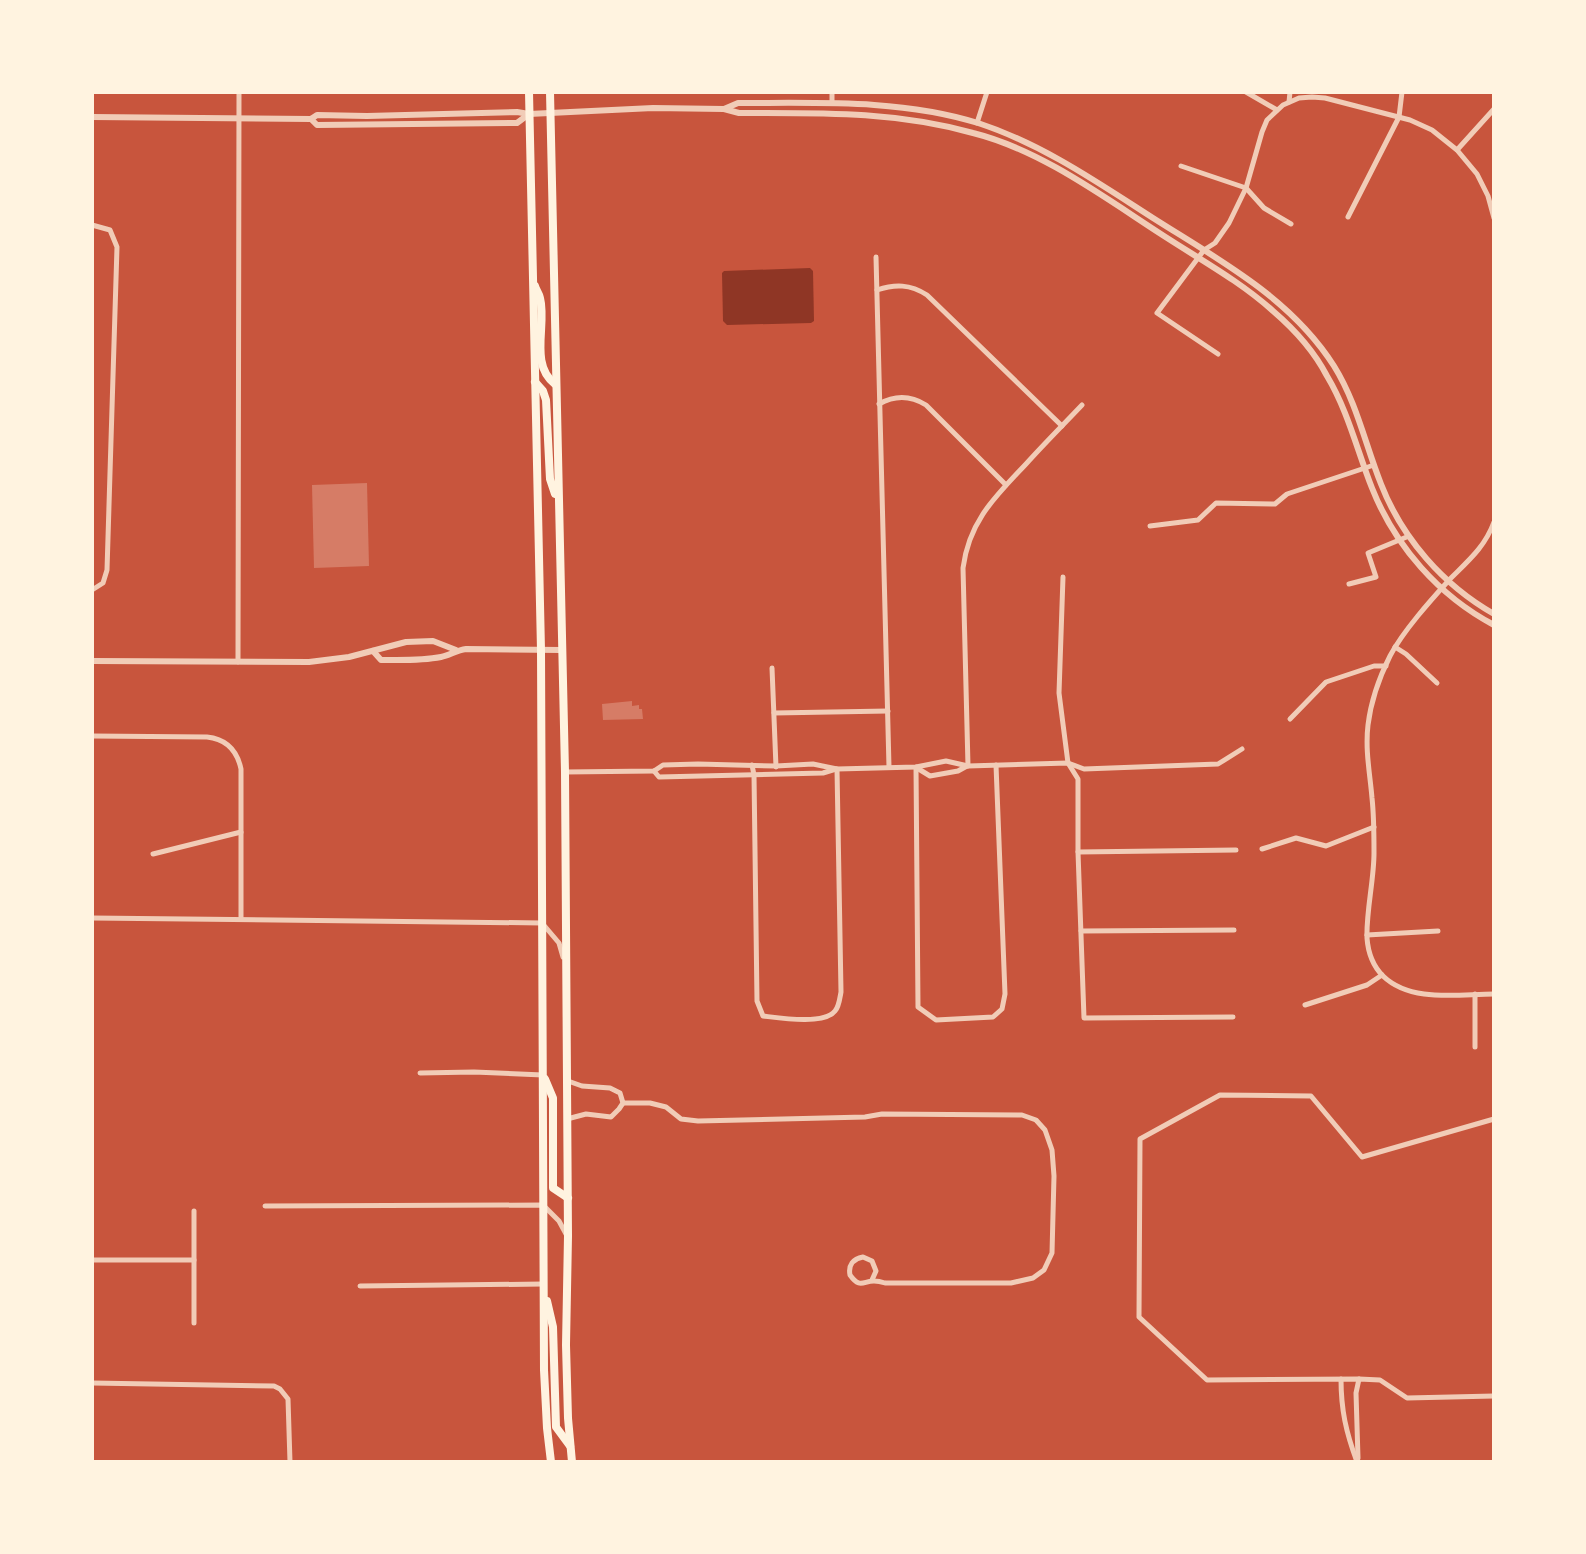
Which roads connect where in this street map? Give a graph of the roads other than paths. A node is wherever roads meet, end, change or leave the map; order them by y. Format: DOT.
graph roads {
  1 [pos="239,92"];
  2 [pos="529,92"];
  3 [pos="550,92"];
  4 [pos="832,92"];
  5 [pos="987,92"];
  6 [pos="1246,92"];
  7 [pos="1290,92"];
  8 [pos="1402,92"];
  9 [pos="1289,102"];
  10 [pos="832,103"];
  11 [pos="724,109"];
  12 [pos="1494,109"];
  13 [pos="1277,110"];
  14 [pos="550,112"];
  15 [pos="529,114"];
  16 [pos="92,117"];
  17 [pos="1399,117"];
  18 [pos="239,118"];
  19 [pos="311,119"];
  20 [pos="977,123"];
  21 [pos="1457,150"];
  22 [pos="1181,166"];
  23 [pos="1246,188"];
  24 [pos="1348,217"];
  25 [pos="1494,218"];
  26 [pos="1291,224"];
  27 [pos="92,225"];
  28 [pos="1204,250"];
  29 [pos="876,257"];
  30 [pos="1198,258"];
  31 [pos="533,281"];
  32 [pos="877,290"];
  33 [pos="1218,354"];
  34 [pos="535,382"];
  35 [pos="555,384"];
  36 [pos="879,404"];
  37 [pos="1082,405"];
  38 [pos="1062,426"];
  39 [pos="1374,465"];
  40 [pos="1365,468"];
  41 [pos="1006,485"];
  42 [pos="558,503"];
  43 [pos="1150,526"];
  44 [pos="1493,527"];
  45 [pos="1409,536"];
  46 [pos="1400,540"];
  47 [pos="1063,577"];
  48 [pos="1448,581"];
  49 [pos="1349,584"];
  50 [pos="95,589"];
  51 [pos="1442,589"];
  52 [pos="1494,614"];
  53 [pos="1494,625"];
  54 [pos="1395,647"];
  55 [pos="456,650"];
  56 [pos="541,650"];
  57 [pos="561,650"];
  58 [pos="373,651"];
  59 [pos="92,661"];
  60 [pos="238,662"];
  61 [pos="1386,666"];
  62 [pos="772,668"];
  63 [pos="1437,683"];
  64 [pos="888,711"];
  65 [pos="774,713"];
  66 [pos="1290,719"];
  67 [pos="92,736"];
  68 [pos="1242,749"];
  69 [pos="1068,763"];
  70 [pos="752,765"];
  71 [pos="996,765"];
  72 [pos="776,766"];
  73 [pos="968,766"];
  74 [pos="889,767"];
  75 [pos="916,767"];
  76 [pos="837,769"];
  77 [pos="654,771"];
  78 [pos="565,772"];
  79 [pos="777,774"];
  80 [pos="754,775"];
  81 [pos="1374,827"];
  82 [pos="241,832"];
  83 [pos="1262,849"];
  84 [pos="1236,850"];
  85 [pos="1078,852"];
  86 [pos="153,854"];
  87 [pos="92,918"];
  88 [pos="241,919"];
  89 [pos="542,923"];
  90 [pos="1234,930"];
  91 [pos="1081,931"];
  92 [pos="1438,931"];
  93 [pos="1367,935"];
  94 [pos="567,969"];
  95 [pos="1382,975"];
  96 [pos="1475,994"];
  97 [pos="1494,994"];
  98 [pos="1305,1005"];
  99 [pos="1233,1017"];
  100 [pos="1475,1047"];
  101 [pos="420,1073"];
  102 [pos="544,1075"];
  103 [pos="567,1080"];
  104 [pos="623,1103"];
  105 [pos="567,1119"];
  106 [pos="1494,1119"];
  107 [pos="568,1198"];
  108 [pos="543,1205"];
  109 [pos="265,1206"];
  110 [pos="194,1211"];
  111 [pos="568,1236"];
  112 [pos="92,1260"];
  113 [pos="194,1260"];
  114 [pos="872,1280"];
  115 [pos="543,1284"];
  116 [pos="360,1286"];
  117 [pos="194,1323"];
  118 [pos="1341,1379"];
  119 [pos="1359,1379"];
  120 [pos="92,1383"];
  121 [pos="1494,1396"];
  122 [pos="571,1448"];
  123 [pos="290,1462"];
  124 [pos="551,1462"];
  125 [pos="572,1462"];
  126 [pos="1358,1462"];
  1 -- 18 [label="street"];
  2 -- 15 [label="main road"];
  3 -- 14 [label="main road"];
  4 -- 10 [label="street"];
  5 -- 20 [label="street"];
  6 -- 13 [label="street"];
  7 -- 9 [label="street"];
  8 -- 17 [label="street"];
  9 -- 13 [label="street"];
  9 -- 17 [label="street"];
  10 -- 11 [label="street"];
  10 -- 20 [label="street"];
  11 -- 14 [label="street"];
  11 -- 30 [label="street"];
  12 -- 21 [label="street"];
  13 -- 23 [label="street"];
  14 -- 15 [label="street"];
  14 -- 35 [label="main road"];
  15 -- 19 [label="street"];
  15 -- 19 [label="street"];
  15 -- 31 [label="main road"];
  16 -- 18 [label="street"];
  17 -- 21 [label="street"];
  17 -- 24 [label="street"];
  18 -- 19 [label="street"];
  18 -- 60 [label="street"];
  20 -- 28 [label="street"];
  21 -- 25 [label="street"];
  22 -- 23 [label="street"];
  23 -- 26 [label="street"];
  23 -- 28 [label="street"];
  27 -- 50 [label="street"];
  28 -- 30 [label="street"];
  28 -- 39 [label="street"];
  29 -- 32 [label="street"];
  30 -- 33 [label="street"];
  30 -- 40 [label="street"];
  31 -- 34 [label="main road"];
  31 -- 35 [label="main road"];
  32 -- 36 [label="street"];
  32 -- 38 [label="street"];
  34 -- 42 [label="main road"];
  34 -- 56 [label="main road"];
  35 -- 42 [label="main road"];
  36 -- 41 [label="street"];
  36 -- 64 [label="street"];
  37 -- 38 [label="street"];
  38 -- 41 [label="street"];
  39 -- 40 [label="street"];
  39 -- 45 [label="street"];
  40 -- 43 [label="street"];
  40 -- 46 [label="street"];
  41 -- 73 [label="street"];
  42 -- 57 [label="main road"];
  44 -- 48 [label="street"];
  45 -- 46 [label="street"];
  45 -- 48 [label="street"];
  46 -- 49 [label="street"];
  46 -- 51 [label="street"];
  47 -- 69 [label="street"];
  48 -- 51 [label="street"];
  48 -- 52 [label="street"];
  51 -- 53 [label="street"];
  51 -- 54 [label="street"];
  54 -- 61 [label="street"];
  54 -- 63 [label="street"];
  55 -- 56 [label="street"];
  55 -- 58 [label="street"];
  55 -- 58 [label="street"];
  56 -- 57 [label="street"];
  56 -- 89 [label="main road"];
  57 -- 78 [label="main road"];
  58 -- 60 [label="street"];
  59 -- 60 [label="street"];
  61 -- 66 [label="street"];
  61 -- 81 [label="street"];
  62 -- 65 [label="street"];
  64 -- 65 [label="street"];
  64 -- 74 [label="street"];
  65 -- 72 [label="street"];
  67 -- 82 [label="street"];
  68 -- 69 [label="street"];
  69 -- 71 [label="street"];
  69 -- 85 [label="street"];
  70 -- 72 [label="street"];
  70 -- 77 [label="street"];
  70 -- 80 [label="street"];
  71 -- 73 [label="street"];
  71 -- 75 [label="street"];
  72 -- 76 [label="street"];
  72 -- 79 [label="street"];
  73 -- 75 [label="street"];
  73 -- 75 [label="street"];
  74 -- 75 [label="street"];
  74 -- 76 [label="street"];
  76 -- 79 [label="street"];
  76 -- 80 [label="street"];
  77 -- 78 [label="street"];
  77 -- 80 [label="street"];
  78 -- 94 [label="main road"];
  79 -- 80 [label="street"];
  81 -- 83 [label="street"];
  81 -- 93 [label="street"];
  82 -- 86 [label="street"];
  82 -- 88 [label="street"];
  84 -- 85 [label="street"];
  85 -- 91 [label="street"];
  87 -- 88 [label="street"];
  88 -- 89 [label="street"];
  89 -- 94 [label="street"];
  89 -- 102 [label="main road"];
  90 -- 91 [label="street"];
  91 -- 99 [label="street"];
  92 -- 93 [label="street"];
  93 -- 95 [label="street"];
  94 -- 103 [label="main road"];
  95 -- 96 [label="street"];
  95 -- 98 [label="street"];
  96 -- 97 [label="street"];
  96 -- 100 [label="street"];
  101 -- 102 [label="street"];
  102 -- 107 [label="main road"];
  102 -- 108 [label="main road"];
  103 -- 104 [label="street"];
  103 -- 105 [label="main road"];
  104 -- 105 [label="street"];
  104 -- 114 [label="street"];
  105 -- 107 [label="main road"];
  106 -- 118 [label="street"];
  107 -- 111 [label="main road"];
  108 -- 109 [label="street"];
  108 -- 111 [label="street"];
  108 -- 115 [label="main road"];
  110 -- 113 [label="street"];
  111 -- 122 [label="main road"];
  112 -- 113 [label="street"];
  113 -- 117 [label="street"];
  114 -- 114 [label="street"];
  115 -- 116 [label="street"];
  115 -- 122 [label="main road"];
  115 -- 124 [label="main road"];
  118 -- 119 [label="street"];
  118 -- 126 [label="street"];
  119 -- 121 [label="street"];
  119 -- 126 [label="street"];
  120 -- 123 [label="street"];
  122 -- 125 [label="main road"];
}
